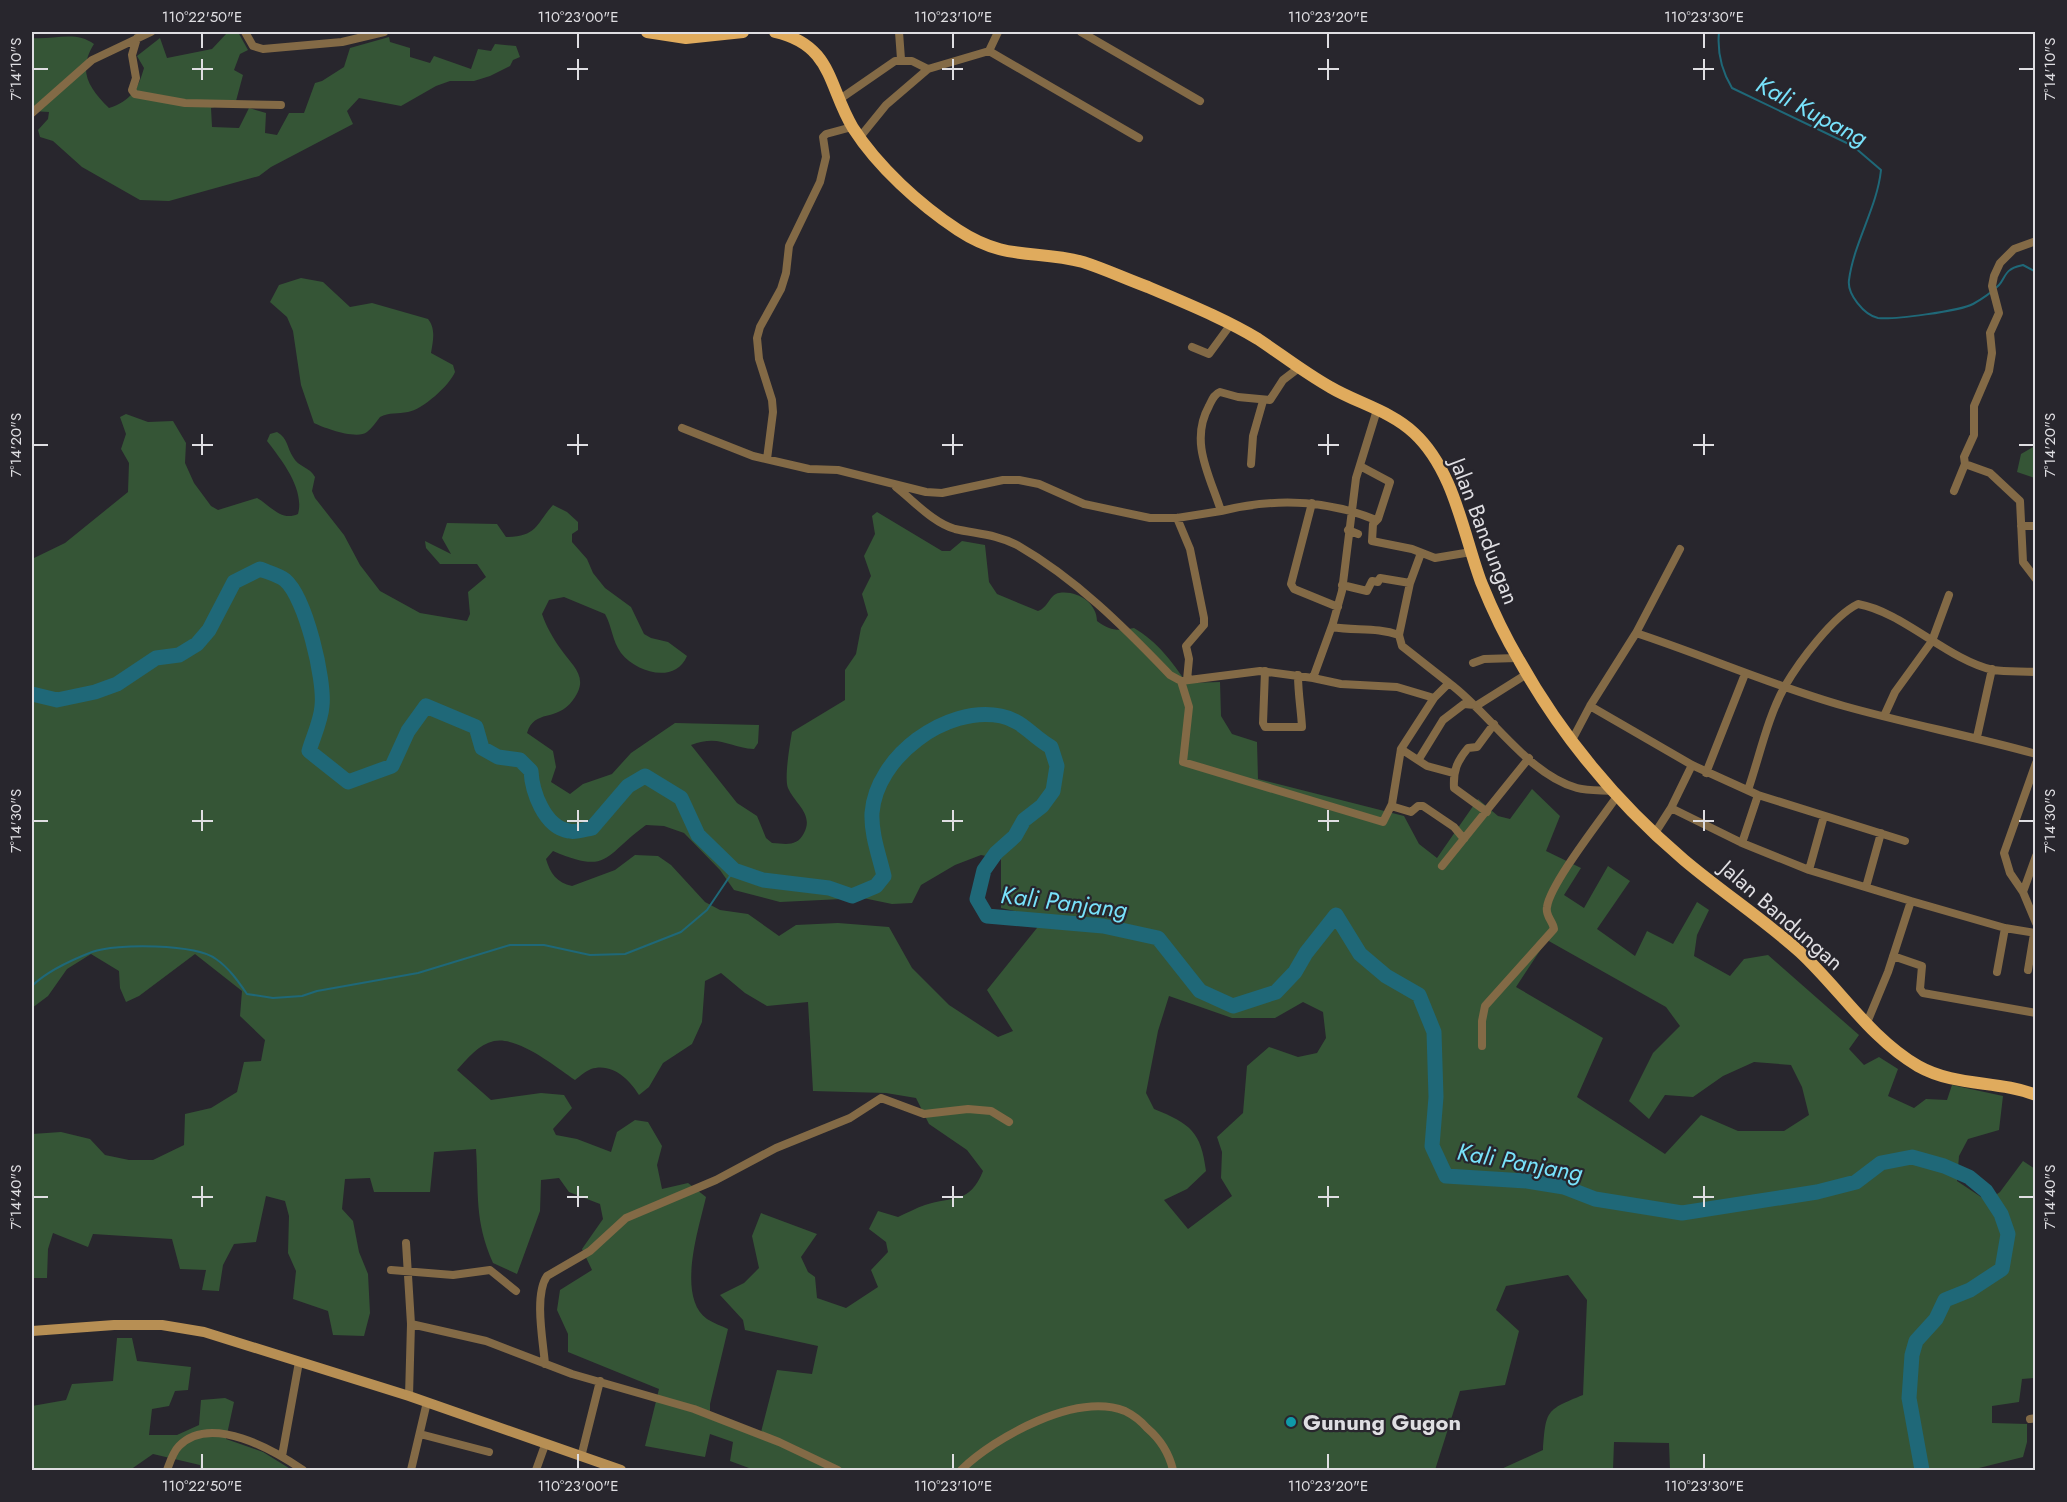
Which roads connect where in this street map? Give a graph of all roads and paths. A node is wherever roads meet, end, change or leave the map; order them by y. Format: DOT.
graph roads {
  1 [pos="151,32"];
  2 [pos="245,32"];
  3 [pos="384,32"];
  4 [pos="647,32"];
  5 [pos="743,32"];
  6 [pos="775,32"];
  7 [pos="898,32"];
  8 [pos="998,32"];
  9 [pos="1081,32"];
  10 [pos="137,38"];
  11 [pos="989,51"];
  12 [pos="901,59"];
  13 [pos="928,69"];
  14 [pos="840,99"];
  15 [pos="1200,101"];
  16 [pos="281,105"];
  17 [pos="32,113"];
  18 [pos="856,132"];
  19 [pos="1139,138"];
  20 [pos="2036,241"];
  21 [pos="1231,324"];
  22 [pos="1192,347"];
  23 [pos="1300,367"];
  24 [pos="1263,401"];
  25 [pos="1377,410"];
  26 [pos="682,428"];
  27 [pos="767,459"];
  28 [pos="1251,464"];
  29 [pos="1965,464"];
  30 [pos="1360,466"];
  31 [pos="895,486"];
  32 [pos="1954,491"];
  33 [pos="1312,503"];
  34 [pos="1351,510"];
  35 [pos="1221,511"];
  36 [pos="1177,518"];
  37 [pos="1376,520"];
  38 [pos="2036,525"];
  39 [pos="2021,526"];
  40 [pos="1348,530"];
  41 [pos="1359,534"];
  42 [pos="1680,549"];
  43 [pos="1471,552"];
  44 [pos="1421,553"];
  45 [pos="2036,579"];
  46 [pos="1410,583"];
  47 [pos="1342,585"];
  48 [pos="1948,595"];
  49 [pos="1338,607"];
  50 [pos="1332,627"];
  51 [pos="1636,633"];
  52 [pos="1400,635"];
  53 [pos="1932,641"];
  54 [pos="1517,658"];
  55 [pos="1473,663"];
  56 [pos="1992,669"];
  57 [pos="1265,671"];
  58 [pos="2036,672"];
  59 [pos="1527,674"];
  60 [pos="1745,674"];
  61 [pos="1298,675"];
  62 [pos="1313,678"];
  63 [pos="1184,680"];
  64 [pos="1449,683"];
  65 [pos="1785,687"];
  66 [pos="1434,698"];
  67 [pos="1476,705"];
  68 [pos="1590,706"];
  69 [pos="1885,714"];
  70 [pos="1494,724"];
  71 [pos="1977,737"];
  72 [pos="1571,743"];
  73 [pos="1401,749"];
  74 [pos="2036,754"];
  75 [pos="1529,758"];
  76 [pos="1419,759"];
  77 [pos="2036,763"];
  78 [pos="1692,765"];
  79 [pos="1706,772"];
  80 [pos="1454,773"];
  81 [pos="1748,790"];
  82 [pos="1616,793"];
  83 [pos="1758,795"];
  84 [pos="1391,806"];
  85 [pos="1671,808"];
  86 [pos="1487,812"];
  87 [pos="1824,816"];
  88 [pos="1656,833"];
  89 [pos="1881,833"];
  90 [pos="1464,839"];
  91 [pos="1905,841"];
  92 [pos="1742,843"];
  93 [pos="2036,856"];
  94 [pos="1442,866"];
  95 [pos="1809,870"];
  96 [pos="1866,887"];
  97 [pos="2023,892"];
  98 [pos="1911,901"];
  99 [pos="2036,923"];
  100 [pos="2005,928"];
  101 [pos="2035,933"];
  102 [pos="1893,956"];
  103 [pos="2028,970"];
  104 [pos="1997,972"];
  105 [pos="2036,1013"];
  106 [pos="1866,1025"];
  107 [pos="1482,1046"];
  108 [pos="2036,1095"];
  109 [pos="1009,1122"];
  110 [pos="406,1243"];
  111 [pos="391,1270"];
  112 [pos="409,1273"];
  113 [pos="516,1291"];
  114 [pos="411,1324"];
  115 [pos="32,1331"];
  116 [pos="299,1362"];
  117 [pos="545,1364"];
  118 [pos="600,1382"];
  119 [pos="409,1396"];
  120 [pos="427,1402"];
  121 [pos="420,1434"];
  122 [pos="545,1445"];
  123 [pos="489,1452"];
  124 [pos="282,1456"];
  125 [pos="581,1457"];
  126 [pos="167,1470"];
  127 [pos="303,1470"];
  128 [pos="411,1470"];
  129 [pos="536,1470"];
  130 [pos="621,1470"];
  131 [pos="838,1470"];
  132 [pos="961,1470"];
  133 [pos="1173,1470"];
  1 -- 10 [label="street"];
  2 -- 3 [label="street"];
  4 -- 5 [label="main road"];
  6 -- 14 [label="main road, Jalan Bandungan"];
  7 -- 12 [label="street"];
  8 -- 11 [label="street"];
  9 -- 15 [label="street"];
  10 -- 16 [label="street"];
  10 -- 17 [label="street"];
  11 -- 13 [label="street"];
  11 -- 19 [label="street"];
  12 -- 13 [label="street"];
  12 -- 14 [label="street"];
  13 -- 18 [label="street"];
  14 -- 18 [label="main road, Jalan Bandungan"];
  18 -- 21 [label="main road, Jalan Bandungan"];
  18 -- 27 [label="street"];
  20 -- 29 [label="street"];
  21 -- 22 [label="street"];
  21 -- 23 [label="main road, Jalan Bandungan"];
  23 -- 24 [label="street"];
  23 -- 25 [label="main road, Jalan Bandungan"];
  24 -- 28 [label="street"];
  24 -- 35 [label="street"];
  25 -- 30 [label="street"];
  25 -- 43 [label="main road, Jalan Bandungan"];
  26 -- 27 [label="street"];
  27 -- 31 [label="street"];
  29 -- 32 [label="street"];
  29 -- 39 [label="street"];
  30 -- 34 [label="street"];
  30 -- 37 [label="street"];
  31 -- 36 [label="street"];
  31 -- 63 [label="street"];
  33 -- 34 [label="street"];
  33 -- 35 [label="street"];
  33 -- 49 [label="street"];
  34 -- 37 [label="street"];
  34 -- 40 [label="street"];
  35 -- 36 [label="street"];
  36 -- 63 [label="street"];
  37 -- 44 [label="street"];
  38 -- 39 [label="street"];
  39 -- 45 [label="street"];
  40 -- 41 [label="street"];
  40 -- 47 [label="street"];
  42 -- 51 [label="street"];
  43 -- 44 [label="street"];
  43 -- 54 [label="main road, Jalan Bandungan"];
  44 -- 46 [label="street"];
  46 -- 47 [label="street"];
  46 -- 52 [label="street"];
  47 -- 49 [label="street"];
  48 -- 53 [label="street"];
  49 -- 50 [label="street"];
  50 -- 52 [label="street"];
  50 -- 62 [label="street"];
  51 -- 60 [label="street"];
  51 -- 68 [label="street"];
  52 -- 64 [label="street"];
  53 -- 56 [label="street"];
  53 -- 65 [label="street"];
  53 -- 69 [label="street"];
  54 -- 55 [label="street"];
  54 -- 59 [label="main road, Jalan Bandungan"];
  56 -- 58 [label="street"];
  56 -- 71 [label="street"];
  57 -- 61 [label="street"];
  57 -- 61 [label="street"];
  57 -- 63 [label="street"];
  59 -- 67 [label="street"];
  59 -- 72 [label="main road, Jalan Bandungan"];
  60 -- 65 [label="street"];
  60 -- 79 [label="street"];
  61 -- 62 [label="street"];
  62 -- 66 [label="street"];
  63 -- 84 [label="street"];
  64 -- 66 [label="street"];
  64 -- 67 [label="street"];
  65 -- 69 [label="street"];
  65 -- 81 [label="street"];
  66 -- 73 [label="street"];
  67 -- 70 [label="street"];
  67 -- 76 [label="street"];
  68 -- 72 [label="street"];
  68 -- 78 [label="street"];
  69 -- 71 [label="street"];
  70 -- 75 [label="street"];
  70 -- 80 [label="street"];
  71 -- 74 [label="street"];
  72 -- 82 [label="main road, Jalan Bandungan"];
  73 -- 76 [label="street"];
  73 -- 84 [label="street"];
  75 -- 82 [label="street"];
  75 -- 86 [label="street"];
  76 -- 80 [label="street"];
  77 -- 97 [label="street"];
  78 -- 79 [label="street"];
  78 -- 85 [label="street"];
  79 -- 81 [label="street"];
  80 -- 86 [label="street"];
  81 -- 83 [label="street"];
  82 -- 88 [label="main road, Jalan Bandungan"];
  82 -- 107 [label="street"];
  83 -- 87 [label="street"];
  83 -- 92 [label="street"];
  84 -- 90 [label="street"];
  85 -- 88 [label="street"];
  85 -- 92 [label="street"];
  86 -- 90 [label="street"];
  87 -- 89 [label="street"];
  87 -- 95 [label="street"];
  88 -- 106 [label="main road, Jalan Bandungan"];
  89 -- 91 [label="street"];
  89 -- 96 [label="street"];
  90 -- 94 [label="street"];
  92 -- 95 [label="street"];
  93 -- 97 [label="street"];
  95 -- 96 [label="street"];
  96 -- 98 [label="street"];
  97 -- 99 [label="street"];
  98 -- 100 [label="street"];
  98 -- 102 [label="street"];
  100 -- 101 [label="street"];
  100 -- 104 [label="street"];
  101 -- 103 [label="street"];
  102 -- 105 [label="street"];
  102 -- 106 [label="street"];
  106 -- 108 [label="main road, Jalan Bandungan"];
  109 -- 117 [label="street"];
  110 -- 112 [label="street"];
  111 -- 112 [label="street"];
  112 -- 113 [label="street"];
  112 -- 114 [label="street"];
  114 -- 117 [label="street"];
  114 -- 119 [label="street"];
  115 -- 116 [label="street"];
  116 -- 119 [label="street"];
  116 -- 124 [label="street"];
  117 -- 118 [label="street"];
  118 -- 125 [label="street"];
  118 -- 131 [label="street"];
  119 -- 120 [label="street"];
  120 -- 121 [label="street"];
  120 -- 122 [label="street"];
  121 -- 123 [label="street"];
  121 -- 128 [label="street"];
  122 -- 125 [label="street"];
  122 -- 129 [label="street"];
  124 -- 126 [label="street"];
  124 -- 127 [label="street"];
  125 -- 130 [label="street"];
  132 -- 133 [label="street"];
}
